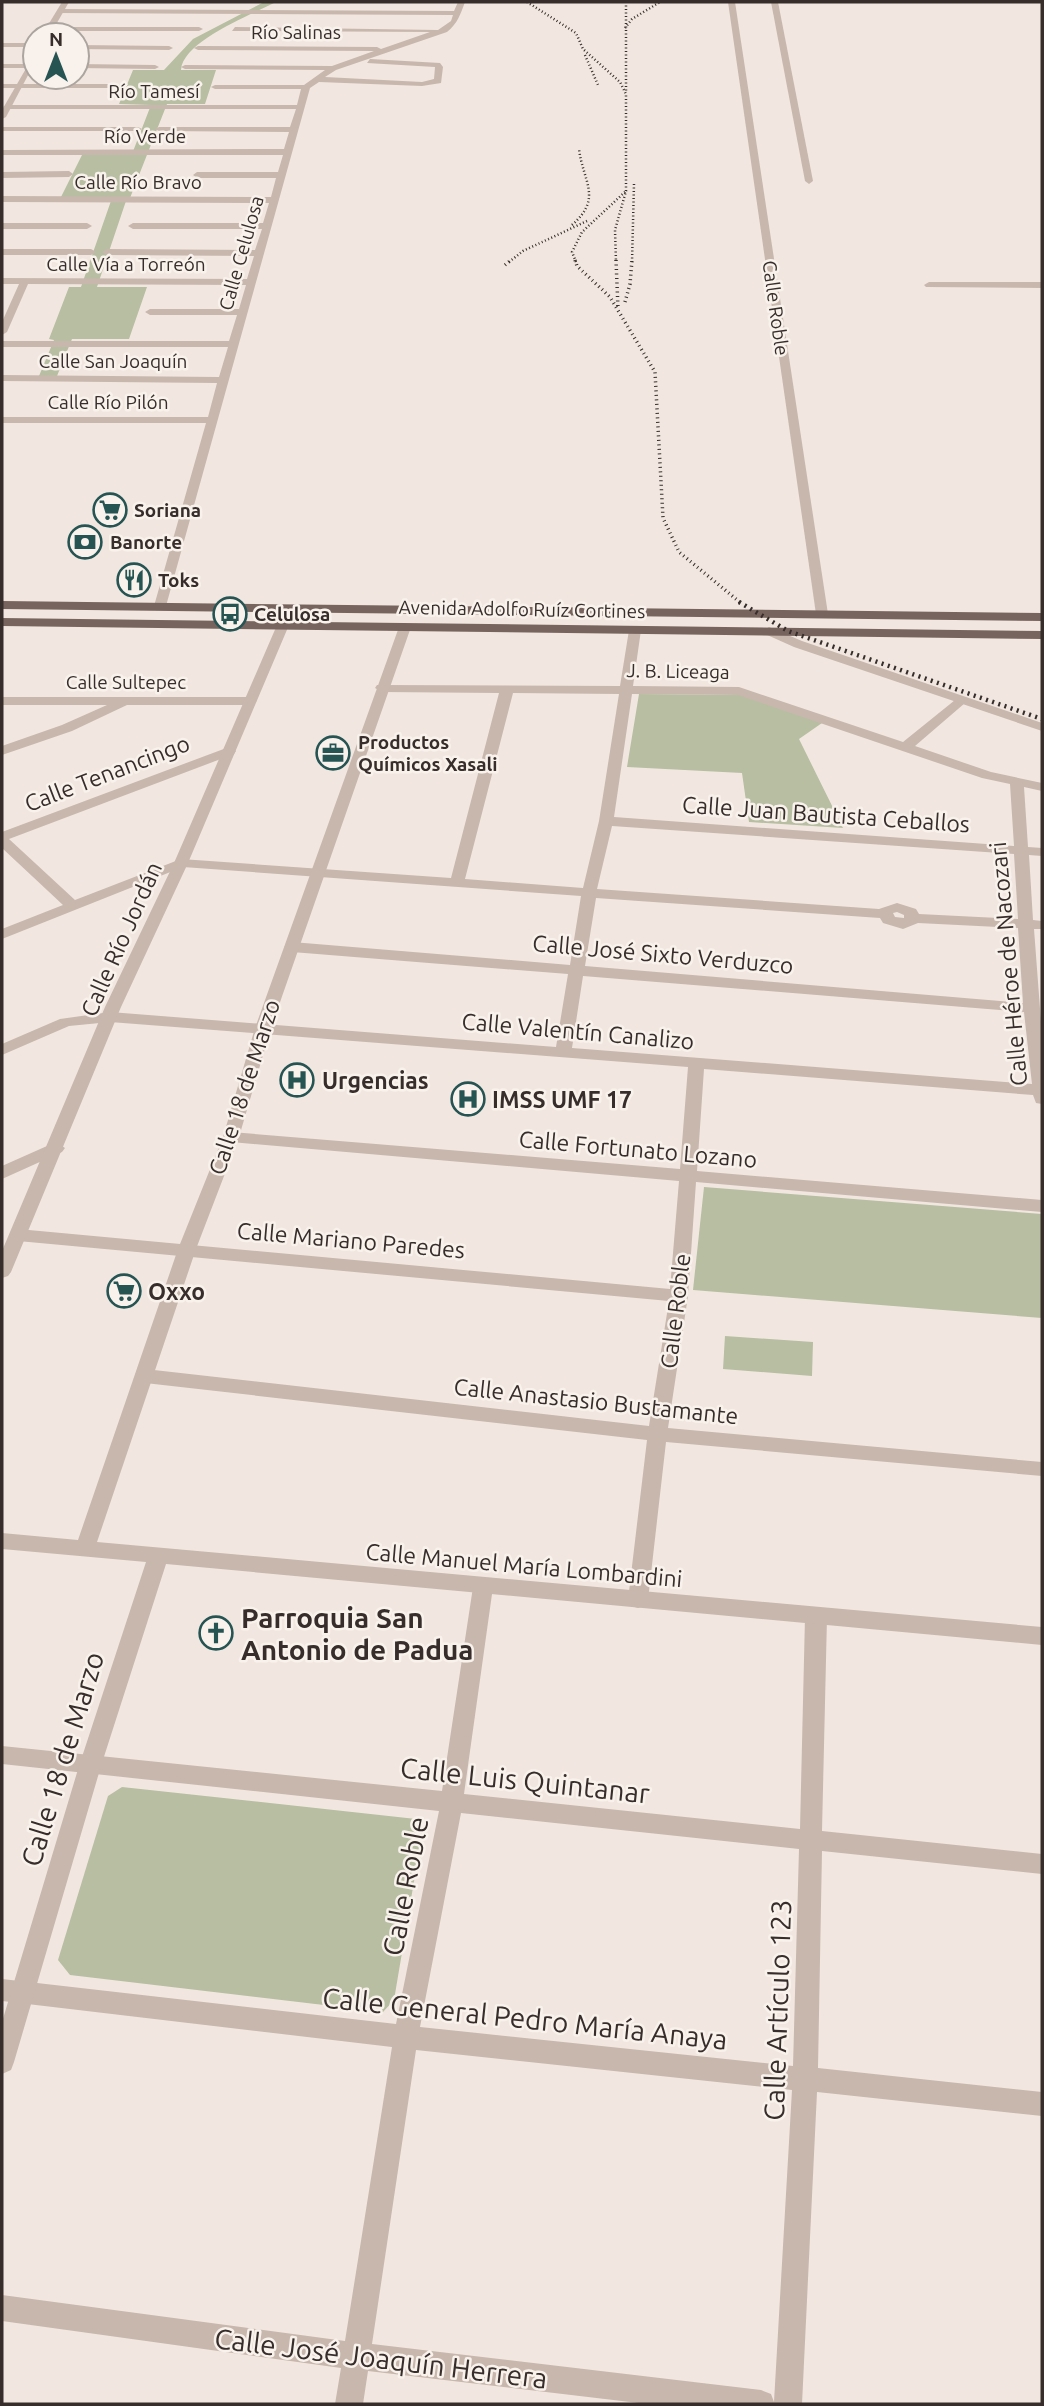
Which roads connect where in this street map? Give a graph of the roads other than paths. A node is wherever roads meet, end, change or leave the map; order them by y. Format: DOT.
graph roads {
  1 [pos="65,2"];
  2 [pos="731,2"];
  3 [pos="774,2"];
  4 [pos="459,7"];
  5 [pos="59,11"];
  6 [pos="54,21"];
  7 [pos="199,29"];
  8 [pos="235,29"];
  9 [pos="444,30"];
  10 [pos="91,31"];
  11 [pos="2,45"];
  12 [pos="21,45"];
  13 [pos="91,47"];
  14 [pos="169,48"];
  15 [pos="198,48"];
  16 [pos="394,49"];
  17 [pos="356,60"];
  18 [pos="2,66"];
  19 [pos="21,66"];
  20 [pos="91,66"];
  21 [pos="155,67"];
  22 [pos="185,67"];
  23 [pos="333,68"];
  24 [pos="314,79"];
  25 [pos="21,82"];
  26 [pos="2,86"];
  27 [pos="18,86"];
  28 [pos="121,86"];
  29 [pos="215,87"];
  30 [pos="306,87"];
  31 [pos="300,107"];
  32 [pos="4,111"];
  33 [pos="2,129"];
  34 [pos="138,129"];
  35 [pos="159,129"];
  36 [pos="293,130"];
  37 [pos="2,152"];
  38 [pos="288,152"];
  39 [pos="69,174"];
  40 [pos="2,175"];
  41 [pos="281,175"];
  42 [pos="197,176"];
  43 [pos="809,181"];
  44 [pos="2,200"];
  45 [pos="275,200"];
  46 [pos="2,226"];
  47 [pos="87,226"];
  48 [pos="133,226"];
  49 [pos="266,226"];
  50 [pos="2,252"];
  51 [pos="91,252"];
  52 [pos="107,252"];
  53 [pos="259,253"];
  54 [pos="2,281"];
  55 [pos="25,281"];
  56 [pos="251,282"];
  57 [pos="929,285"];
  58 [pos="1042,285"];
  59 [pos="150,312"];
  60 [pos="243,312"];
  61 [pos="6,313"];
  62 [pos="2,332"];
  63 [pos="2,344"];
  64 [pos="234,344"];
  65 [pos="2,378"];
  66 [pos="225,380"];
  67 [pos="2,420"];
  68 [pos="214,420"];
  69 [pos="2,605"];
  70 [pos="160,606"];
  71 [pos="287,608"];
  72 [pos="822,614"];
  73 [pos="1042,617"];
  74 [pos="2,622"];
  75 [pos="283,625"];
  76 [pos="405,627"];
  77 [pos="635,629"];
  78 [pos="769,631"];
  79 [pos="801,631"];
  80 [pos="1042,635"];
  81 [pos="382,688"];
  82 [pos="508,689"];
  83 [pos="625,690"];
  84 [pos="960,700"];
  85 [pos="2,701"];
  86 [pos="125,702"];
  87 [pos="250,702"];
  88 [pos="1042,715"];
  89 [pos="1042,727"];
  90 [pos="906,747"];
  91 [pos="2,751"];
  92 [pos="229,751"];
  93 [pos="1017,784"];
  94 [pos="1042,787"];
  95 [pos="606,821"];
  96 [pos="2,839"];
  97 [pos="1021,850"];
  98 [pos="1042,852"];
  99 [pos="181,863"];
  100 [pos="318,873"];
  101 [pos="457,882"];
  102 [pos="589,893"];
  103 [pos="72,905"];
  104 [pos="1035,925"];
  105 [pos="2,934"];
  106 [pos="292,947"];
  107 [pos="575,970"];
  108 [pos="1031,1008"];
  109 [pos="110,1017"];
  110 [pos="263,1028"];
  111 [pos="2,1050"];
  112 [pos="563,1053"];
  113 [pos="696,1064"];
  114 [pos="1041,1093"];
  115 [pos="231,1137"];
  116 [pos="56,1148"];
  117 [pos="2,1172"];
  118 [pos="690,1177"];
  119 [pos="1042,1206"];
  120 [pos="18,1235"];
  121 [pos="187,1250"];
  122 [pos="2,1272"];
  123 [pos="679,1296"];
  124 [pos="145,1377"];
  125 [pos="657,1434"];
  126 [pos="1042,1469"];
  127 [pos="2,1541"];
  128 [pos="85,1548"];
  129 [pos="158,1556"];
  130 [pos="483,1587"];
  131 [pos="638,1600"];
  132 [pos="817,1617"];
  133 [pos="1042,1636"];
  134 [pos="2,1755"];
  135 [pos="90,1766"];
  136 [pos="452,1800"];
  137 [pos="812,1842"];
  138 [pos="1042,1864"];
  139 [pos="11,1991"];
  140 [pos="406,2037"];
  141 [pos="2,2062"];
  142 [pos="805,2078"];
  143 [pos="1042,2104"];
  144 [pos="2,2308"];
  145 [pos="357,2356"];
  146 [pos="349,2404"];
  147 [pos="761,2404"];
  148 [pos="788,2404"];
  1 -- 5 [label="street"];
  2 -- 72 [label="street, Calle Roble"];
  3 -- 43 [label="street"];
  4 -- 5 [label="street"];
  4 -- 9 [label="street"];
  5 -- 6 [label="street"];
  7 -- 10 [label="street"];
  8 -- 9 [label="street"];
  9 -- 16 [label="street, Calle Celulosa"];
  11 -- 12 [label="street"];
  13 -- 14 [label="street"];
  15 -- 16 [label="street, Río Salinas"];
  16 -- 17 [label="street, Calle Celulosa"];
  17 -- 23 [label="street, Calle Celulosa"];
  17 -- 24 [label="street"];
  18 -- 19 [label="street"];
  20 -- 21 [label="street"];
  22 -- 23 [label="street"];
  23 -- 24 [label="street, Calle Celulosa"];
  24 -- 30 [label="street, Calle Celulosa"];
  25 -- 27 [label="street"];
  26 -- 27 [label="street"];
  27 -- 28 [label="street"];
  27 -- 32 [label="street"];
  29 -- 30 [label="street"];
  30 -- 31 [label="street, Calle Celulosa"];
  31 -- 32 [label="street, Río Tamesí"];
  31 -- 36 [label="street, Calle Celulosa"];
  33 -- 34 [label="street"];
  35 -- 36 [label="street"];
  36 -- 38 [label="street, Calle Celulosa"];
  37 -- 38 [label="street, Río Verde"];
  38 -- 41 [label="street, Calle Celulosa"];
  39 -- 40 [label="street"];
  41 -- 42 [label="street"];
  41 -- 45 [label="street, Calle Celulosa"];
  44 -- 45 [label="street, Calle Río Bravo"];
  45 -- 49 [label="street, Calle Celulosa"];
  46 -- 47 [label="street"];
  48 -- 49 [label="street"];
  49 -- 53 [label="street, Calle Celulosa"];
  50 -- 51 [label="street"];
  52 -- 53 [label="street"];
  53 -- 56 [label="street, Calle Celulosa"];
  54 -- 55 [label="street, Calle Vía a Torreón"];
  55 -- 56 [label="street, Calle Vía a Torreón"];
  55 -- 61 [label="street"];
  56 -- 60 [label="street, Calle Celulosa"];
  57 -- 58 [label="street"];
  59 -- 60 [label="street"];
  60 -- 64 [label="street, Calle Celulosa"];
  61 -- 62 [label="street"];
  63 -- 64 [label="street"];
  64 -- 66 [label="street, Calle Celulosa"];
  65 -- 66 [label="street, Calle San Joaquín"];
  66 -- 68 [label="street, Calle Celulosa"];
  67 -- 68 [label="street, Calle Río Pilón"];
  68 -- 70 [label="street, Calle Celulosa"];
  69 -- 70 [label="main road, Avenida Adolfo Ruíz Cortines"];
  70 -- 71 [label="main road, Avenida Adolfo Ruíz Cortines"];
  71 -- 72 [label="main road, Avenida Adolfo Ruíz Cortines"];
  71 -- 75 [label="street, Calle Río Jordán"];
  72 -- 73 [label="main road, Avenida Adolfo Ruíz Cortines"];
  74 -- 75 [label="main road, Avenida Adolfo Ruíz Cortines"];
  75 -- 76 [label="main road, Avenida Adolfo Ruíz Cortines"];
  75 -- 87 [label="street, Calle Río Jordán"];
  76 -- 77 [label="main road, Avenida Adolfo Ruíz Cortines"];
  76 -- 81 [label="street, Calle 18 de Marzo"];
  77 -- 78 [label="main road, Avenida Adolfo Ruíz Cortines"];
  77 -- 83 [label="street"];
  78 -- 79 [label="main road, Avenida Adolfo Ruíz Cortines"];
  78 -- 84 [label="street"];
  79 -- 80 [label="main road, Avenida Adolfo Ruíz Cortines"];
  79 -- 88 [label="street"];
  81 -- 82 [label="street, J. B. Liceaga"];
  81 -- 100 [label="street, Calle 18 de Marzo"];
  82 -- 83 [label="street, J. B. Liceaga"];
  82 -- 101 [label="street"];
  83 -- 90 [label="street, J. B. Liceaga"];
  83 -- 95 [label="street"];
  84 -- 89 [label="street"];
  84 -- 90 [label="street"];
  85 -- 86 [label="street, Calle Sultepec"];
  86 -- 87 [label="street, Calle Sultepec"];
  86 -- 91 [label="street"];
  87 -- 92 [label="street, Calle Río Jordán"];
  90 -- 93 [label="street, J. B. Liceaga"];
  92 -- 96 [label="street, Calle Tenancingo"];
  92 -- 99 [label="street, Calle Río Jordán"];
  93 -- 94 [label="street, J. B. Liceaga"];
  93 -- 97 [label="street, Calle Héroe de Nacozari"];
  95 -- 97 [label="street, Calle Juan Bautista Ceballos"];
  95 -- 102 [label="street"];
  96 -- 103 [label="street"];
  97 -- 98 [label="street, Calle Juan Bautista Ceballos"];
  97 -- 104 [label="street, Calle Héroe de Nacozari"];
  99 -- 100 [label="street"];
  99 -- 103 [label="street"];
  99 -- 109 [label="street, Calle Río Jordán"];
  100 -- 101 [label="street"];
  100 -- 106 [label="street, Calle 18 de Marzo"];
  101 -- 102 [label="street"];
  102 -- 104 [label="street"];
  102 -- 107 [label="street"];
  103 -- 105 [label="street"];
  104 -- 108 [label="street, Calle Héroe de Nacozari"];
  106 -- 107 [label="street, Calle José Sixto Verduzco"];
  106 -- 110 [label="street, Calle 18 de Marzo"];
  107 -- 108 [label="street, Calle José Sixto Verduzco"];
  107 -- 112 [label="street"];
  108 -- 114 [label="street, Calle Héroe de Nacozari"];
  109 -- 110 [label="street, Calle Valentín Canalizo"];
  109 -- 111 [label="street, Calle Valentín Canalizo"];
  109 -- 116 [label="street, Calle Río Jordán"];
  110 -- 112 [label="street, Calle Valentín Canalizo"];
  110 -- 115 [label="street, Calle 18 de Marzo"];
  112 -- 113 [label="street, Calle Valentín Canalizo"];
  113 -- 114 [label="street, Calle Valentín Canalizo"];
  113 -- 118 [label="street, Calle Roble"];
  115 -- 118 [label="street, Calle Fortunato Lozano"];
  115 -- 121 [label="street, Calle 18 de Marzo"];
  116 -- 117 [label="street"];
  116 -- 120 [label="street, Calle Río Jordán"];
  118 -- 119 [label="street, Calle Fortunato Lozano"];
  118 -- 123 [label="street, Calle Roble"];
  120 -- 121 [label="street, Calle Mariano Paredes"];
  120 -- 122 [label="street, Calle Río Jordán"];
  121 -- 123 [label="street, Calle Mariano Paredes"];
  121 -- 124 [label="street, Calle 18 de Marzo"];
  123 -- 125 [label="street, Calle Roble"];
  124 -- 125 [label="street, Calle Anastasio Bustamante"];
  124 -- 128 [label="street, Calle 18 de Marzo"];
  125 -- 126 [label="street, Calle Anastasio Bustamante"];
  125 -- 131 [label="street, Calle Roble"];
  127 -- 128 [label="street, Calle Manuel María Lombardini"];
  128 -- 129 [label="street, Calle Manuel María Lombardini"];
  129 -- 130 [label="street, Calle Manuel María Lombardini"];
  129 -- 135 [label="street, Calle 18 de Marzo"];
  130 -- 131 [label="street, Calle Manuel María Lombardini"];
  130 -- 136 [label="street, Calle Roble"];
  131 -- 132 [label="street, Calle Manuel María Lombardini"];
  132 -- 133 [label="street, Calle Manuel María Lombardini"];
  132 -- 137 [label="street, Calle Artículo 123"];
  134 -- 135 [label="street, Calle Luis Quintanar"];
  135 -- 136 [label="street, Calle Luis Quintanar"];
  135 -- 139 [label="street, Calle 18 de Marzo"];
  136 -- 137 [label="street, Calle Luis Quintanar"];
  136 -- 140 [label="street, Calle Roble"];
  137 -- 138 [label="street, Calle Luis Quintanar"];
  137 -- 142 [label="street, Calle Artículo 123"];
  139 -- 140 [label="street, Calle General Pedro María Anaya"];
  139 -- 141 [label="street, Calle 18 de Marzo"];
  140 -- 142 [label="street, Calle General Pedro María Anaya"];
  140 -- 145 [label="street, Calle Roble"];
  142 -- 143 [label="street, Calle General Pedro María Anaya"];
  142 -- 148 [label="street, Calle Artículo 123"];
  144 -- 145 [label="street, Calle José Joaquín Herrera"];
  145 -- 146 [label="street, Calle Roble"];
  145 -- 147 [label="street, Calle José Joaquín Herrera"];
}
